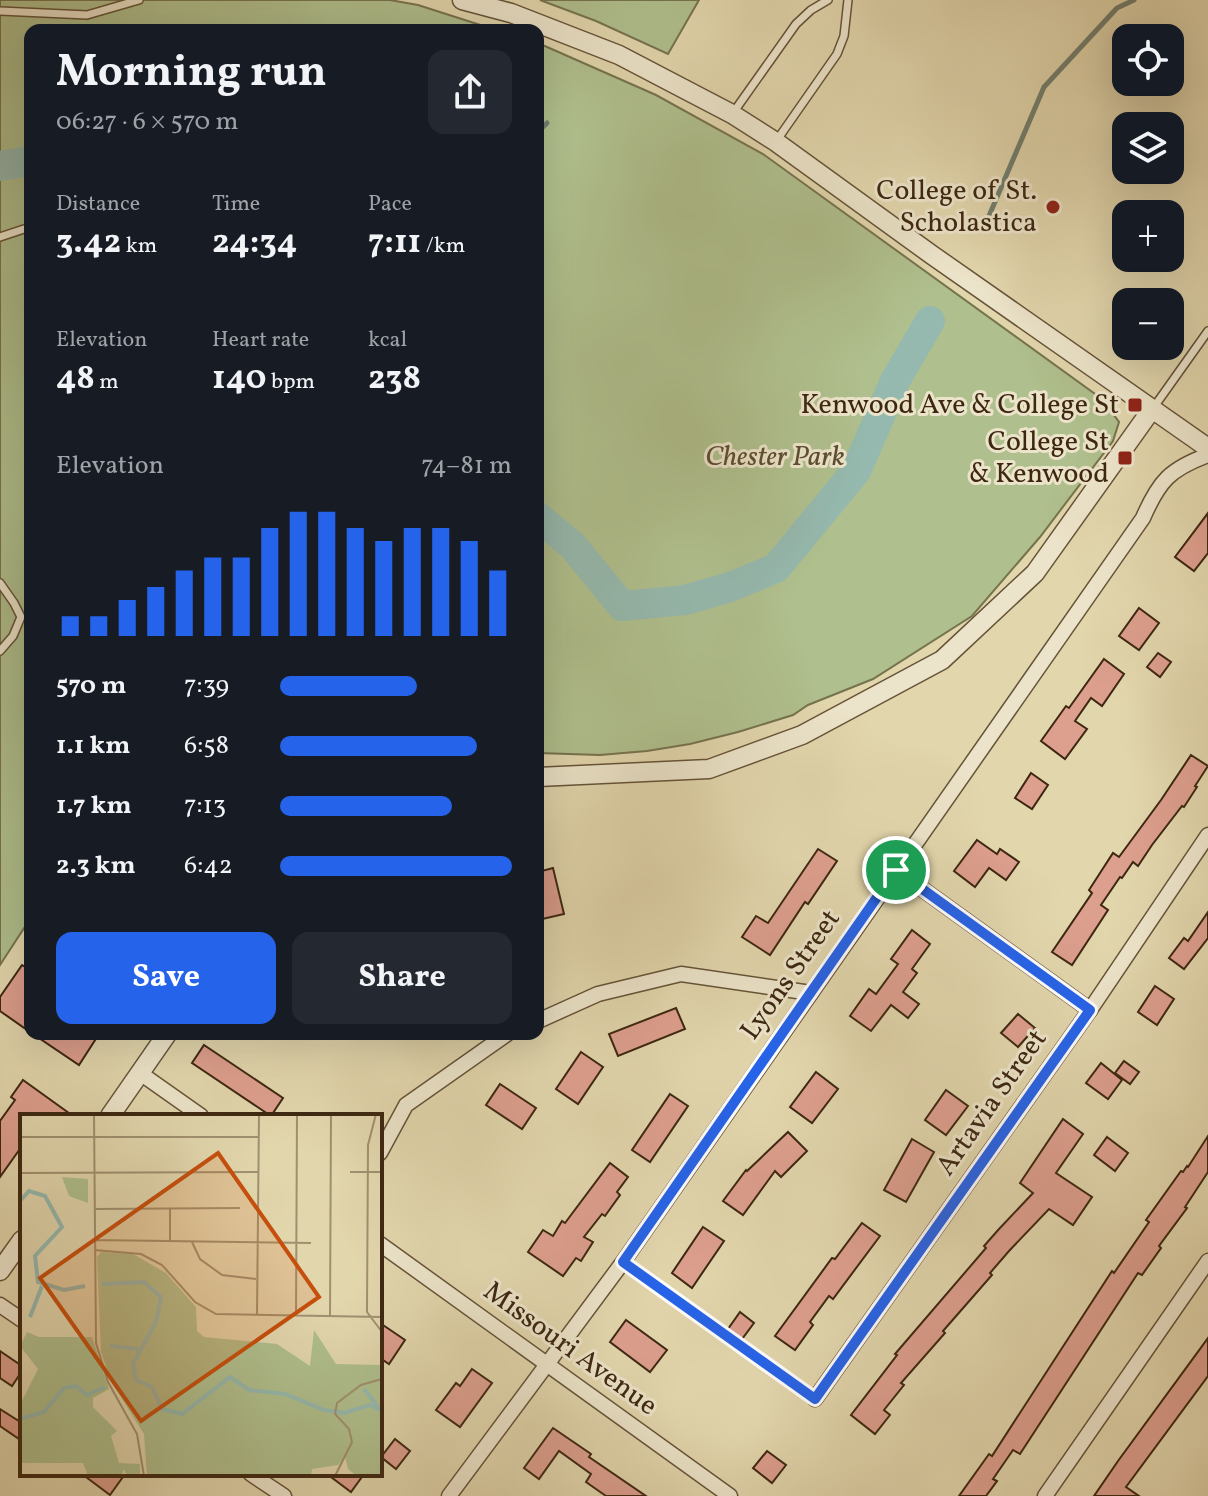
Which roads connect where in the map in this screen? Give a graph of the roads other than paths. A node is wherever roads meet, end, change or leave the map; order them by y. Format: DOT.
graph roads {
  1 [pos="139,0"];
  2 [pos="462,0"];
  3 [pos="828,0"];
  4 [pos="848,0"];
  5 [pos="0,11"];
  6 [pos="539,24"];
  7 [pos="544,26"];
  8 [pos="732,114"];
  9 [pos="776,142"];
  10 [pos="24,229"];
  11 [pos="0,237"];
  12 [pos="1208,331"];
  13 [pos="1152,409"];
  14 [pos="1208,448"];
  15 [pos="1208,455"];
  16 [pos="0,583"];
  17 [pos="0,651"];
  18 [pos="544,777"];
  19 [pos="1208,835"];
  20 [pos="896,870"];
  21 [pos="811,993"];
  22 [pos="1090,1010"];
  23 [pos="544,1018"];
  24 [pos="163,1040"];
  25 [pos="498,1040"];
  26 [pos="140,1073"];
  27 [pos="111,1114"];
  28 [pos="198,1114"];
  29 [pos="382,1149"];
  30 [pos="20,1243"];
  31 [pos="382,1245"];
  32 [pos="1208,1261"];
  33 [pos="623,1262"];
  34 [pos="0,1271"];
  35 [pos="0,1305"];
  36 [pos="20,1319"];
  37 [pos="547,1366"];
  38 [pos="815,1399"];
  39 [pos="254,1476"];
  40 [pos="284,1496"];
  41 [pos="449,1496"];
  42 [pos="730,1496"];
  43 [pos="1045,1496"];
  1 -- 5 [label="lane"];
  2 -- 6 [label="street"];
  3 -- 8 [label="lane"];
  4 -- 9 [label="lane"];
  7 -- 8 [label="street"];
  8 -- 9 [label="street"];
  9 -- 13 [label="street"];
  10 -- 11 [label="lane"];
  12 -- 13 [label="lane"];
  13 -- 14 [label="street"];
  13 -- 18 [label="street"];
  15 -- 20 [label="street, Lyons Street"];
  16 -- 17 [label="lane"];
  19 -- 22 [label="street, Artavia Street"];
  20 -- 21 [label="street, Lyons Street"];
  20 -- 22 [label="street"];
  21 -- 23 [label="street"];
  21 -- 33 [label="street, Lyons Street"];
  22 -- 38 [label="street, Artavia Street"];
  24 -- 26 [label="street"];
  25 -- 29 [label="street"];
  26 -- 27 [label="street"];
  26 -- 28 [label="street"];
  30 -- 34 [label="street"];
  31 -- 37 [label="street, Missouri Avenue"];
  32 -- 43 [label="street"];
  33 -- 37 [label="street, Lyons Street"];
  33 -- 38 [label="lane"];
  35 -- 36 [label="street"];
  37 -- 41 [label="street, Lyons Street"];
  37 -- 42 [label="street, Missouri Avenue"];
  39 -- 40 [label="street"];
}
